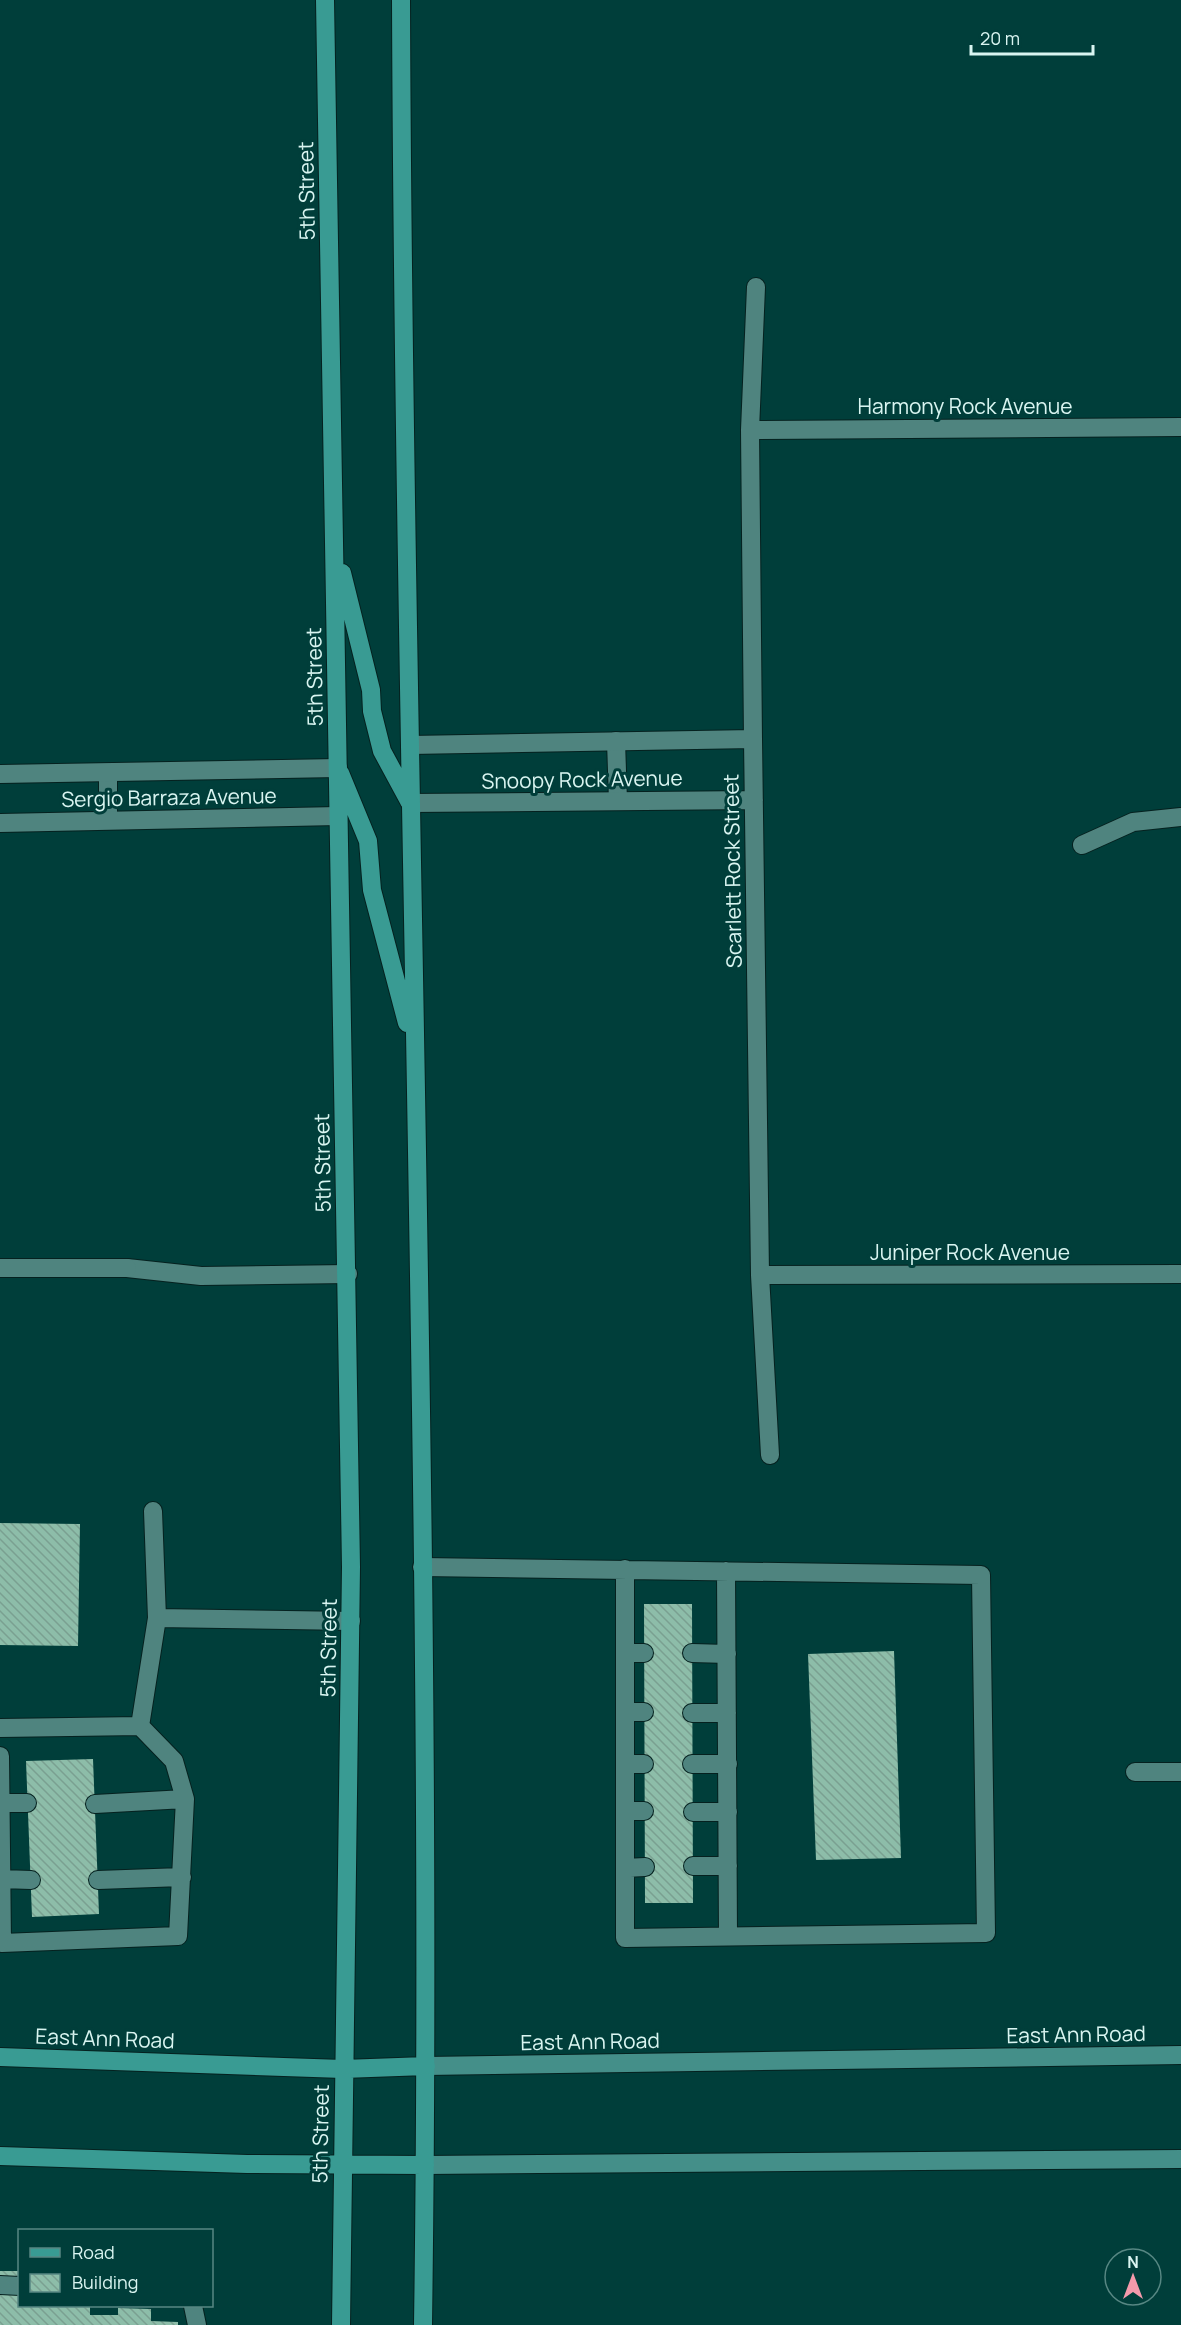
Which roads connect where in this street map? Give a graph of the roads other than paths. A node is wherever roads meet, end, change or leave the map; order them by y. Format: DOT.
graph roads {
  1 [pos="325,0"];
  2 [pos="401,0"];
  3 [pos="756,286"];
  4 [pos="1181,427"];
  5 [pos="750,430"];
  6 [pos="334,543"];
  7 [pos="753,739"];
  8 [pos="616,741"];
  9 [pos="410,745"];
  10 [pos="338,768"];
  11 [pos="0,774"];
  12 [pos="108,774"];
  13 [pos="754,800"];
  14 [pos="618,801"];
  15 [pos="410,803"];
  16 [pos="338,816"];
  17 [pos="1181,817"];
  18 [pos="108,820"];
  19 [pos="0,823"];
  20 [pos="1082,845"];
  21 [pos="415,1051"];
  22 [pos="0,1268"];
  23 [pos="348,1274"];
  24 [pos="1181,1274"];
  25 [pos="760,1275"];
  26 [pos="770,1455"];
  27 [pos="153,1511"];
  28 [pos="422,1567"];
  29 [pos="625,1569"];
  30 [pos="726,1571"];
  31 [pos="157,1618"];
  32 [pos="351,1621"];
  33 [pos="625,1653"];
  34 [pos="644,1653"];
  35 [pos="692,1653"];
  36 [pos="727,1654"];
  37 [pos="625,1712"];
  38 [pos="644,1712"];
  39 [pos="692,1713"];
  40 [pos="727,1713"];
  41 [pos="140,1726"];
  42 [pos="0,1728"];
  43 [pos="0,1756"];
  44 [pos="625,1764"];
  45 [pos="644,1764"];
  46 [pos="692,1764"];
  47 [pos="728,1764"];
  48 [pos="1135,1772"];
  49 [pos="1181,1772"];
  50 [pos="185,1799"];
  51 [pos="0,1803"];
  52 [pos="27,1803"];
  53 [pos="95,1804"];
  54 [pos="625,1811"];
  55 [pos="644,1811"];
  56 [pos="693,1812"];
  57 [pos="728,1812"];
  58 [pos="693,1866"];
  59 [pos="728,1866"];
  60 [pos="645,1867"];
  61 [pos="625,1868"];
  62 [pos="182,1877"];
  63 [pos="2,1879"];
  64 [pos="30,1880"];
  65 [pos="98,1880"];
  66 [pos="728,1936"];
  67 [pos="1181,2055"];
  68 [pos="0,2057"];
  69 [pos="426,2066"];
  70 [pos="343,2069"];
  71 [pos="0,2156"];
  72 [pos="1181,2159"];
  73 [pos="425,2165"];
  74 [pos="342,2166"];
  75 [pos="0,2285"];
  76 [pos="18,2286"];
  77 [pos="193,2307"];
  78 [pos="197,2325"];
  79 [pos="341,2325"];
  80 [pos="423,2325"];
  1 -- 6 [label="main road, 5th Street"];
  2 -- 9 [label="main road"];
  3 -- 5 [label="street, Scarlett Rock Street"];
  4 -- 5 [label="street, Harmony Rock Avenue"];
  5 -- 7 [label="street, Scarlett Rock Street"];
  6 -- 10 [label="main road, 5th Street"];
  6 -- 15 [label="main road"];
  7 -- 8 [label="street, Snoopy Rock Avenue"];
  7 -- 13 [label="street, Scarlett Rock Street"];
  8 -- 9 [label="street, Snoopy Rock Avenue"];
  8 -- 14 [label="street"];
  9 -- 15 [label="main road"];
  10 -- 12 [label="street, Sergio Barraza Avenue"];
  10 -- 16 [label="main road, 5th Street"];
  10 -- 21 [label="main road"];
  11 -- 12 [label="street, Sergio Barraza Avenue"];
  12 -- 18 [label="street"];
  13 -- 14 [label="street, Snoopy Rock Avenue"];
  13 -- 25 [label="street, Scarlett Rock Street"];
  14 -- 15 [label="street, Snoopy Rock Avenue"];
  15 -- 21 [label="main road"];
  16 -- 18 [label="street, Sergio Barraza Avenue"];
  16 -- 23 [label="main road, 5th Street"];
  17 -- 20 [label="street"];
  18 -- 19 [label="street, Sergio Barraza Avenue"];
  21 -- 28 [label="main road"];
  22 -- 23 [label="street"];
  23 -- 32 [label="main road, 5th Street"];
  24 -- 25 [label="street, Juniper Rock Avenue"];
  25 -- 26 [label="street, Scarlett Rock Street"];
  27 -- 31 [label="street"];
  28 -- 29 [label="street"];
  28 -- 69 [label="main road"];
  29 -- 30 [label="street"];
  29 -- 33 [label="street"];
  30 -- 36 [label="street"];
  30 -- 66 [label="street"];
  31 -- 32 [label="street"];
  31 -- 41 [label="street"];
  32 -- 70 [label="main road, 5th Street"];
  33 -- 34 [label="street"];
  33 -- 37 [label="street"];
  35 -- 36 [label="street"];
  36 -- 40 [label="street"];
  37 -- 38 [label="street"];
  37 -- 44 [label="street"];
  39 -- 40 [label="street"];
  40 -- 47 [label="street"];
  41 -- 42 [label="street"];
  41 -- 50 [label="street"];
  43 -- 51 [label="street"];
  44 -- 45 [label="street"];
  44 -- 54 [label="street"];
  46 -- 47 [label="street"];
  47 -- 57 [label="street"];
  48 -- 49 [label="street"];
  50 -- 53 [label="street"];
  50 -- 62 [label="street"];
  51 -- 52 [label="street"];
  51 -- 63 [label="street"];
  54 -- 55 [label="street"];
  54 -- 61 [label="street"];
  56 -- 57 [label="street"];
  57 -- 59 [label="street"];
  58 -- 59 [label="street"];
  59 -- 66 [label="street"];
  60 -- 61 [label="street"];
  61 -- 66 [label="street"];
  62 -- 63 [label="street"];
  62 -- 65 [label="street"];
  63 -- 64 [label="street"];
  67 -- 69 [label="main road, East Ann Road"];
  68 -- 70 [label="main road, East Ann Road"];
  69 -- 70 [label="main road, East Ann Road"];
  69 -- 73 [label="main road"];
  70 -- 74 [label="main road, 5th Street"];
  71 -- 74 [label="main road"];
  72 -- 73 [label="main road"];
  73 -- 74 [label="main road"];
  73 -- 80 [label="main road"];
  74 -- 79 [label="main road, 5th Street"];
  75 -- 76 [label="street"];
  77 -- 78 [label="street"];
}
